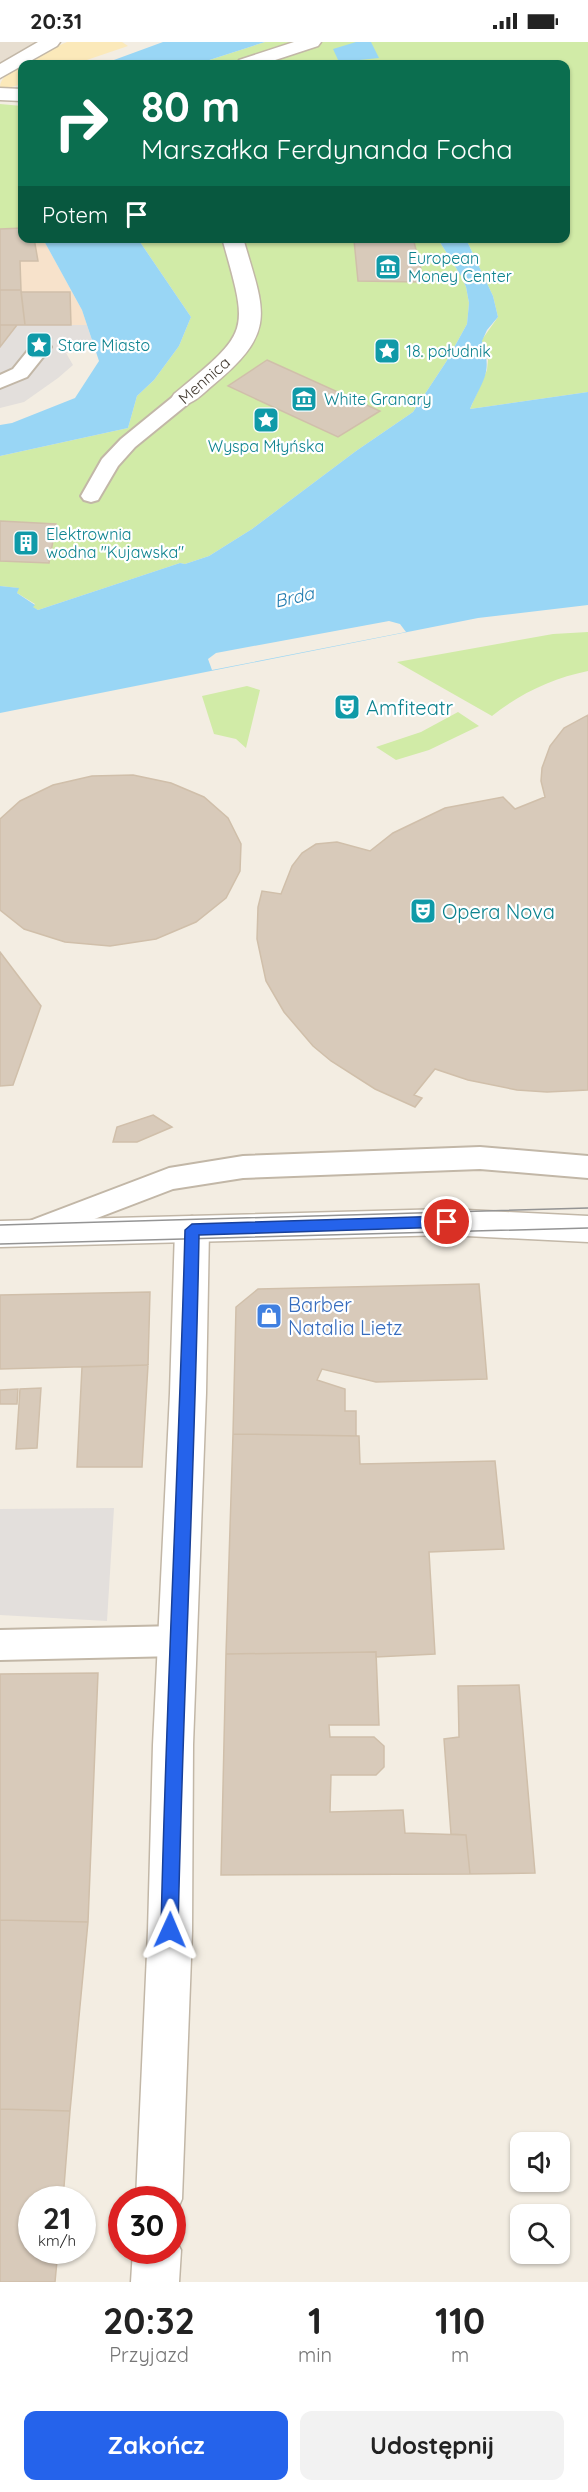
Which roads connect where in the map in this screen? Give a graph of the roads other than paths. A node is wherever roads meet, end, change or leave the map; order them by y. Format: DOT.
graph roads {
  1 [pos="51,42"];
  2 [pos="312,42"];
  3 [pos="20,60"];
  4 [pos="258,60"];
  5 [pos="18,61"];
  6 [pos="0,72"];
  7 [pos="0,94"];
  8 [pos="18,95"];
  9 [pos="233,243"];
  10 [pos="41,347"];
  11 [pos="0,382"];
  12 [pos="182,399"];
  13 [pos="91,496"];
  14 [pos="588,1167"];
  15 [pos="588,1207"];
  16 [pos="447,1222"];
  17 [pos="588,1229"];
  18 [pos="192,1230"];
  19 [pos="14,1233"];
  20 [pos="178,1641"];
  21 [pos="0,1645"];
  22 [pos="159,2186"];
  23 [pos="156,2264"];
  24 [pos="155,2282"];
  1 -- 3 [label="street"];
  2 -- 4 [label="street"];
  5 -- 6 [label="street"];
  7 -- 8 [label="street"];
  9 -- 12 [label="street, Mennica"];
  10 -- 11 [label="lane"];
  12 -- 13 [label="lane, Mennica"];
  14 -- 19 [label="lane"];
  15 -- 16 [label="street"];
  16 -- 17 [label="street"];
  16 -- 18 [label="street"];
  18 -- 19 [label="street"];
  18 -- 20 [label="street"];
  20 -- 21 [label="lane"];
  20 -- 22 [label="street"];
  23 -- 24 [label="street"];
}
